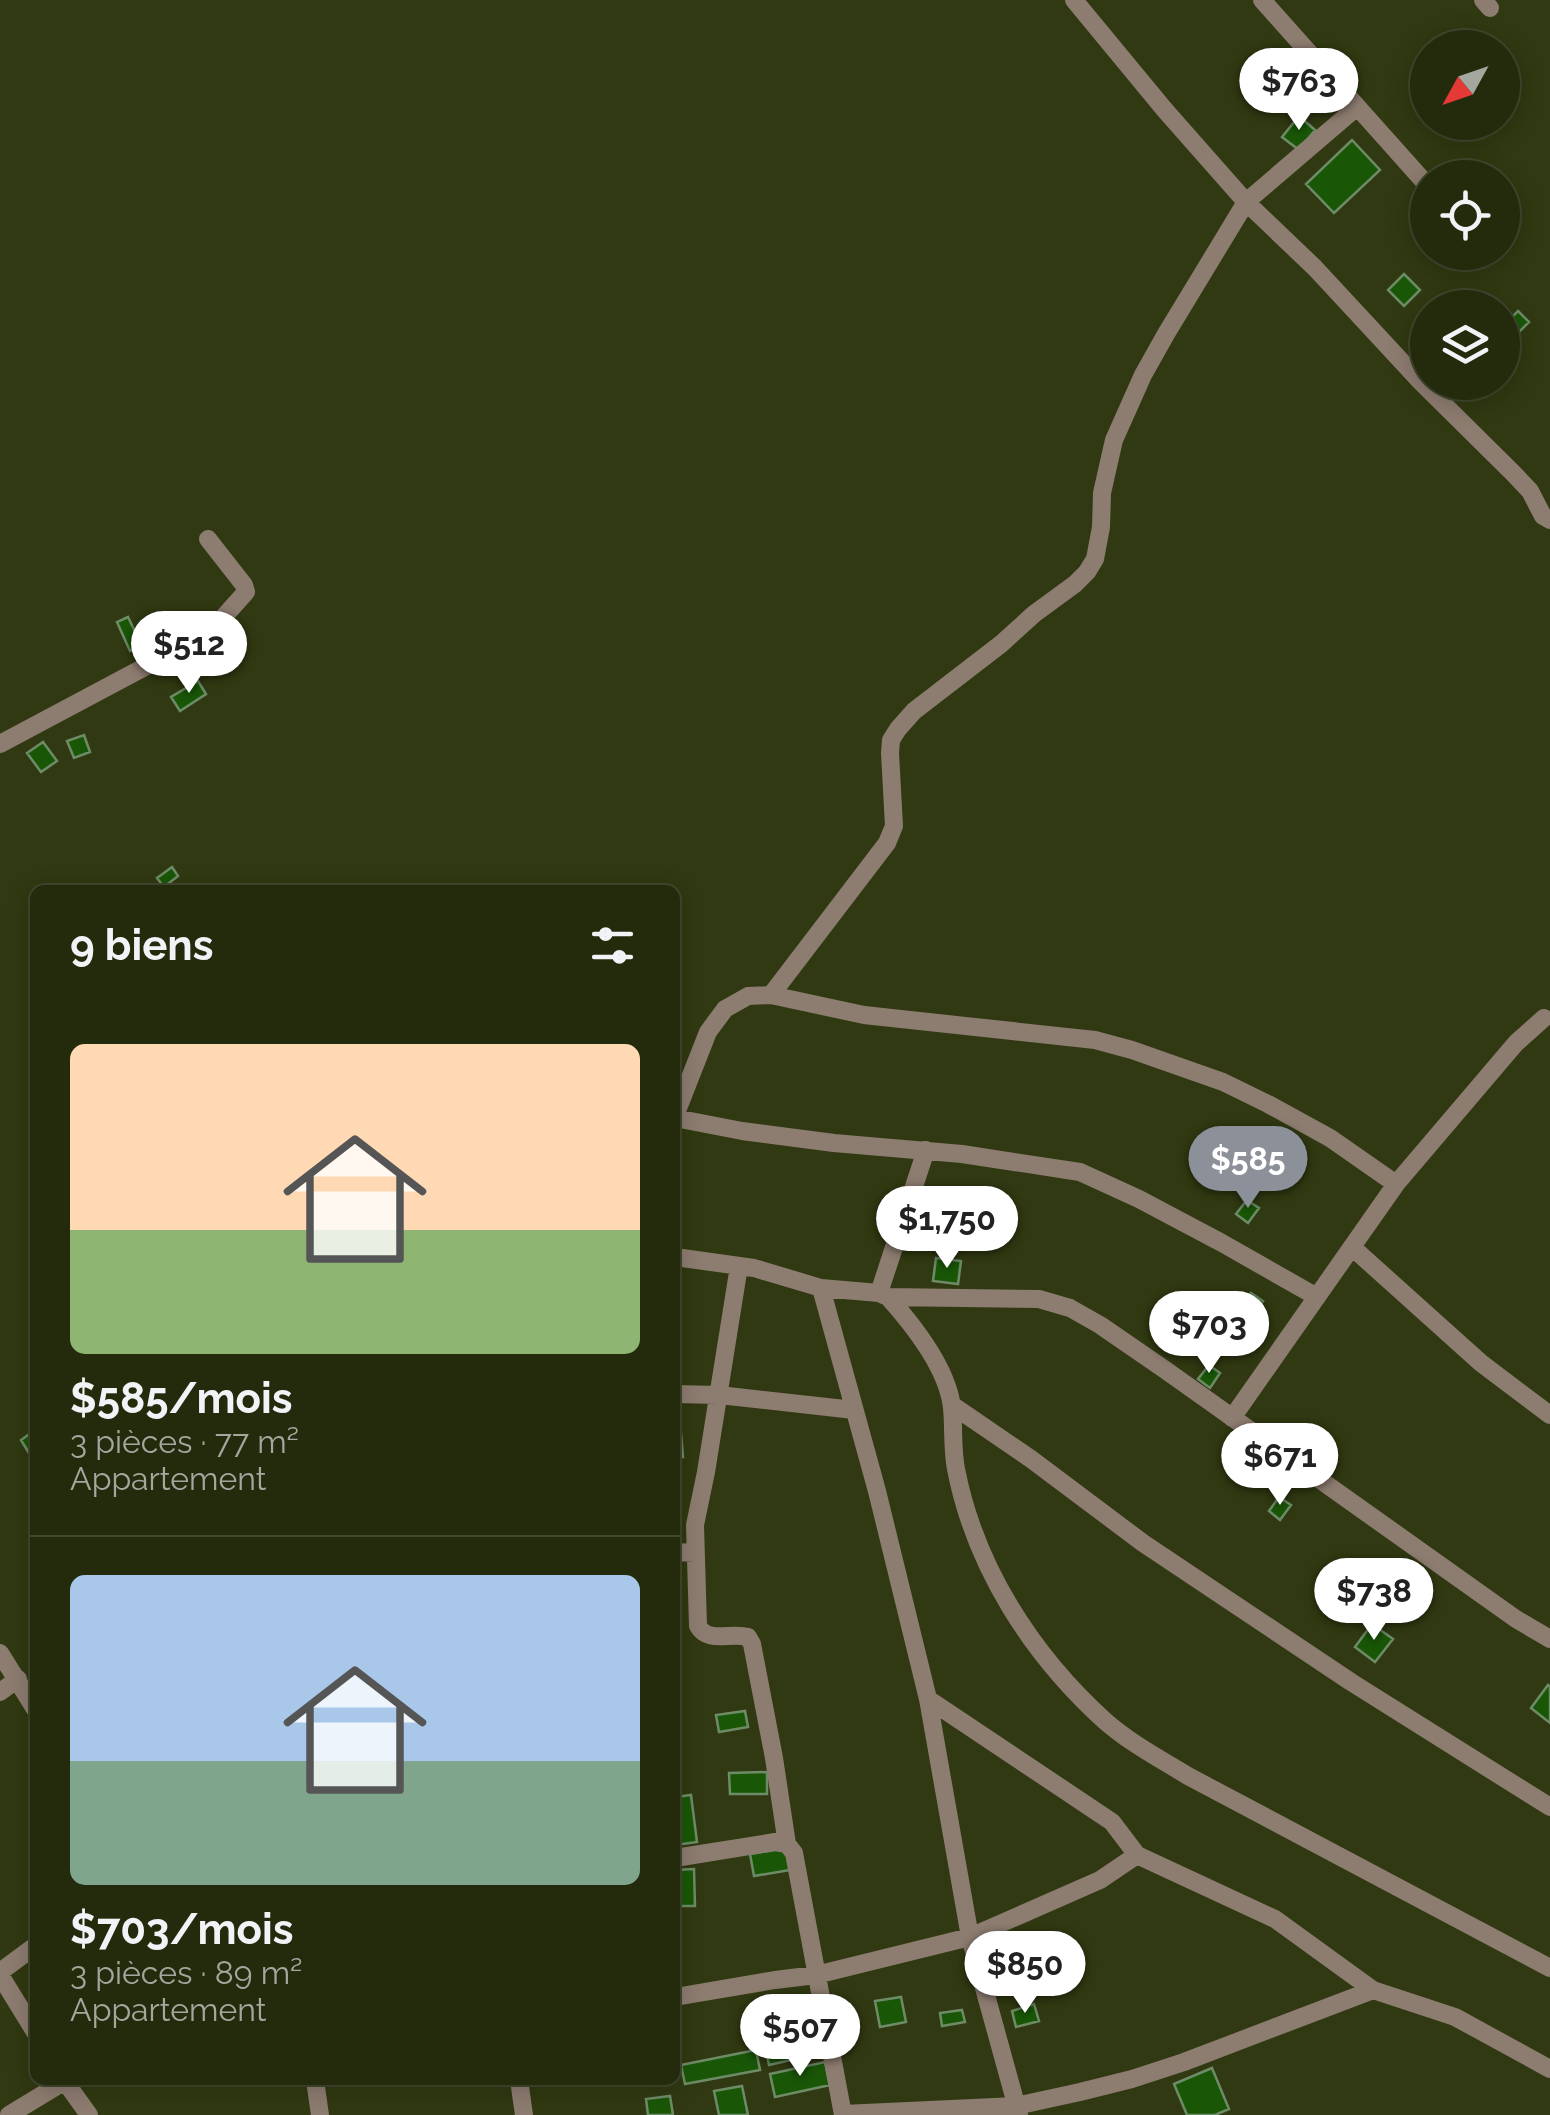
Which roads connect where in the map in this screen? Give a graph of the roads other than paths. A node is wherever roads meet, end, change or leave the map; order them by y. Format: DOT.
graph roads {
  1 [pos="1074,0"];
  2 [pos="1262,0"];
  3 [pos="1357,107"];
  4 [pos="1410,166"];
  5 [pos="1246,202"];
  6 [pos="1550,520"];
  7 [pos="208,539"];
  8 [pos="0,744"];
  9 [pos="771,995"];
  10 [pos="1544,1018"];
  11 [pos="680,1104"];
  12 [pos="680,1118"];
  13 [pos="926,1150"];
  14 [pos="1396,1184"];
  15 [pos="1353,1248"];
  16 [pos="680,1258"];
  17 [pos="739,1266"];
  18 [pos="821,1288"];
  19 [pos="883,1295"];
  20 [pos="1317,1297"];
  21 [pos="680,1394"];
  22 [pos="719,1395"];
  23 [pos="952,1404"];
  24 [pos="854,1410"];
  25 [pos="1550,1415"];
  26 [pos="1232,1418"];
  27 [pos="680,1552"];
  28 [pos="696,1552"];
  29 [pos="1549,1638"];
  30 [pos="0,1653"];
  31 [pos="18,1679"];
  32 [pos="0,1692"];
  33 [pos="30,1700"];
  34 [pos="928,1700"];
  35 [pos="1550,1807"];
  36 [pos="787,1844"];
  37 [pos="1137,1855"];
  38 [pos="680,1857"];
  39 [pos="970,1938"];
  40 [pos="30,1950"];
  41 [pos="1550,1968"];
  42 [pos="0,1974"];
  43 [pos="816,1975"];
  44 [pos="1373,1990"];
  45 [pos="680,1996"];
  46 [pos="30,2024"];
  47 [pos="1550,2069"];
  48 [pos="58,2085"];
  49 [pos="68,2085"];
  50 [pos="316,2085"];
  51 [pos="520,2085"];
  52 [pos="1018,2110"];
  53 [pos="9,2115"];
  54 [pos="89,2115"];
  55 [pos="320,2115"];
  56 [pos="524,2115"];
  57 [pos="843,2115"];
  1 -- 5 [label="street"];
  2 -- 3 [label="street"];
  3 -- 4 [label="street"];
  3 -- 5 [label="street"];
  5 -- 6 [label="street"];
  5 -- 9 [label="street"];
  7 -- 8 [label="street"];
  9 -- 11 [label="street"];
  9 -- 14 [label="street"];
  10 -- 14 [label="street"];
  12 -- 13 [label="street"];
  13 -- 19 [label="street"];
  13 -- 20 [label="street"];
  14 -- 15 [label="street"];
  15 -- 20 [label="street"];
  15 -- 25 [label="street"];
  16 -- 17 [label="street"];
  17 -- 18 [label="street"];
  17 -- 22 [label="street"];
  18 -- 19 [label="street"];
  18 -- 24 [label="street"];
  19 -- 23 [label="street"];
  19 -- 26 [label="street"];
  20 -- 26 [label="street"];
  21 -- 22 [label="street"];
  22 -- 24 [label="street"];
  22 -- 28 [label="street"];
  23 -- 35 [label="street"];
  23 -- 41 [label="street"];
  24 -- 34 [label="street"];
  26 -- 29 [label="street"];
  27 -- 28 [label="street"];
  28 -- 36 [label="street"];
  30 -- 31 [label="street"];
  31 -- 32 [label="street"];
  31 -- 33 [label="street"];
  34 -- 37 [label="street"];
  34 -- 39 [label="street"];
  36 -- 38 [label="street"];
  36 -- 43 [label="street"];
  37 -- 39 [label="street"];
  37 -- 44 [label="street"];
  39 -- 43 [label="street"];
  39 -- 52 [label="street"];
  40 -- 42 [label="street"];
  42 -- 46 [label="street"];
  43 -- 45 [label="street"];
  43 -- 57 [label="street"];
  44 -- 47 [label="street"];
  44 -- 52 [label="street"];
  48 -- 53 [label="street"];
  49 -- 54 [label="street"];
  50 -- 55 [label="street"];
  51 -- 56 [label="street"];
  52 -- 57 [label="street"];
}
